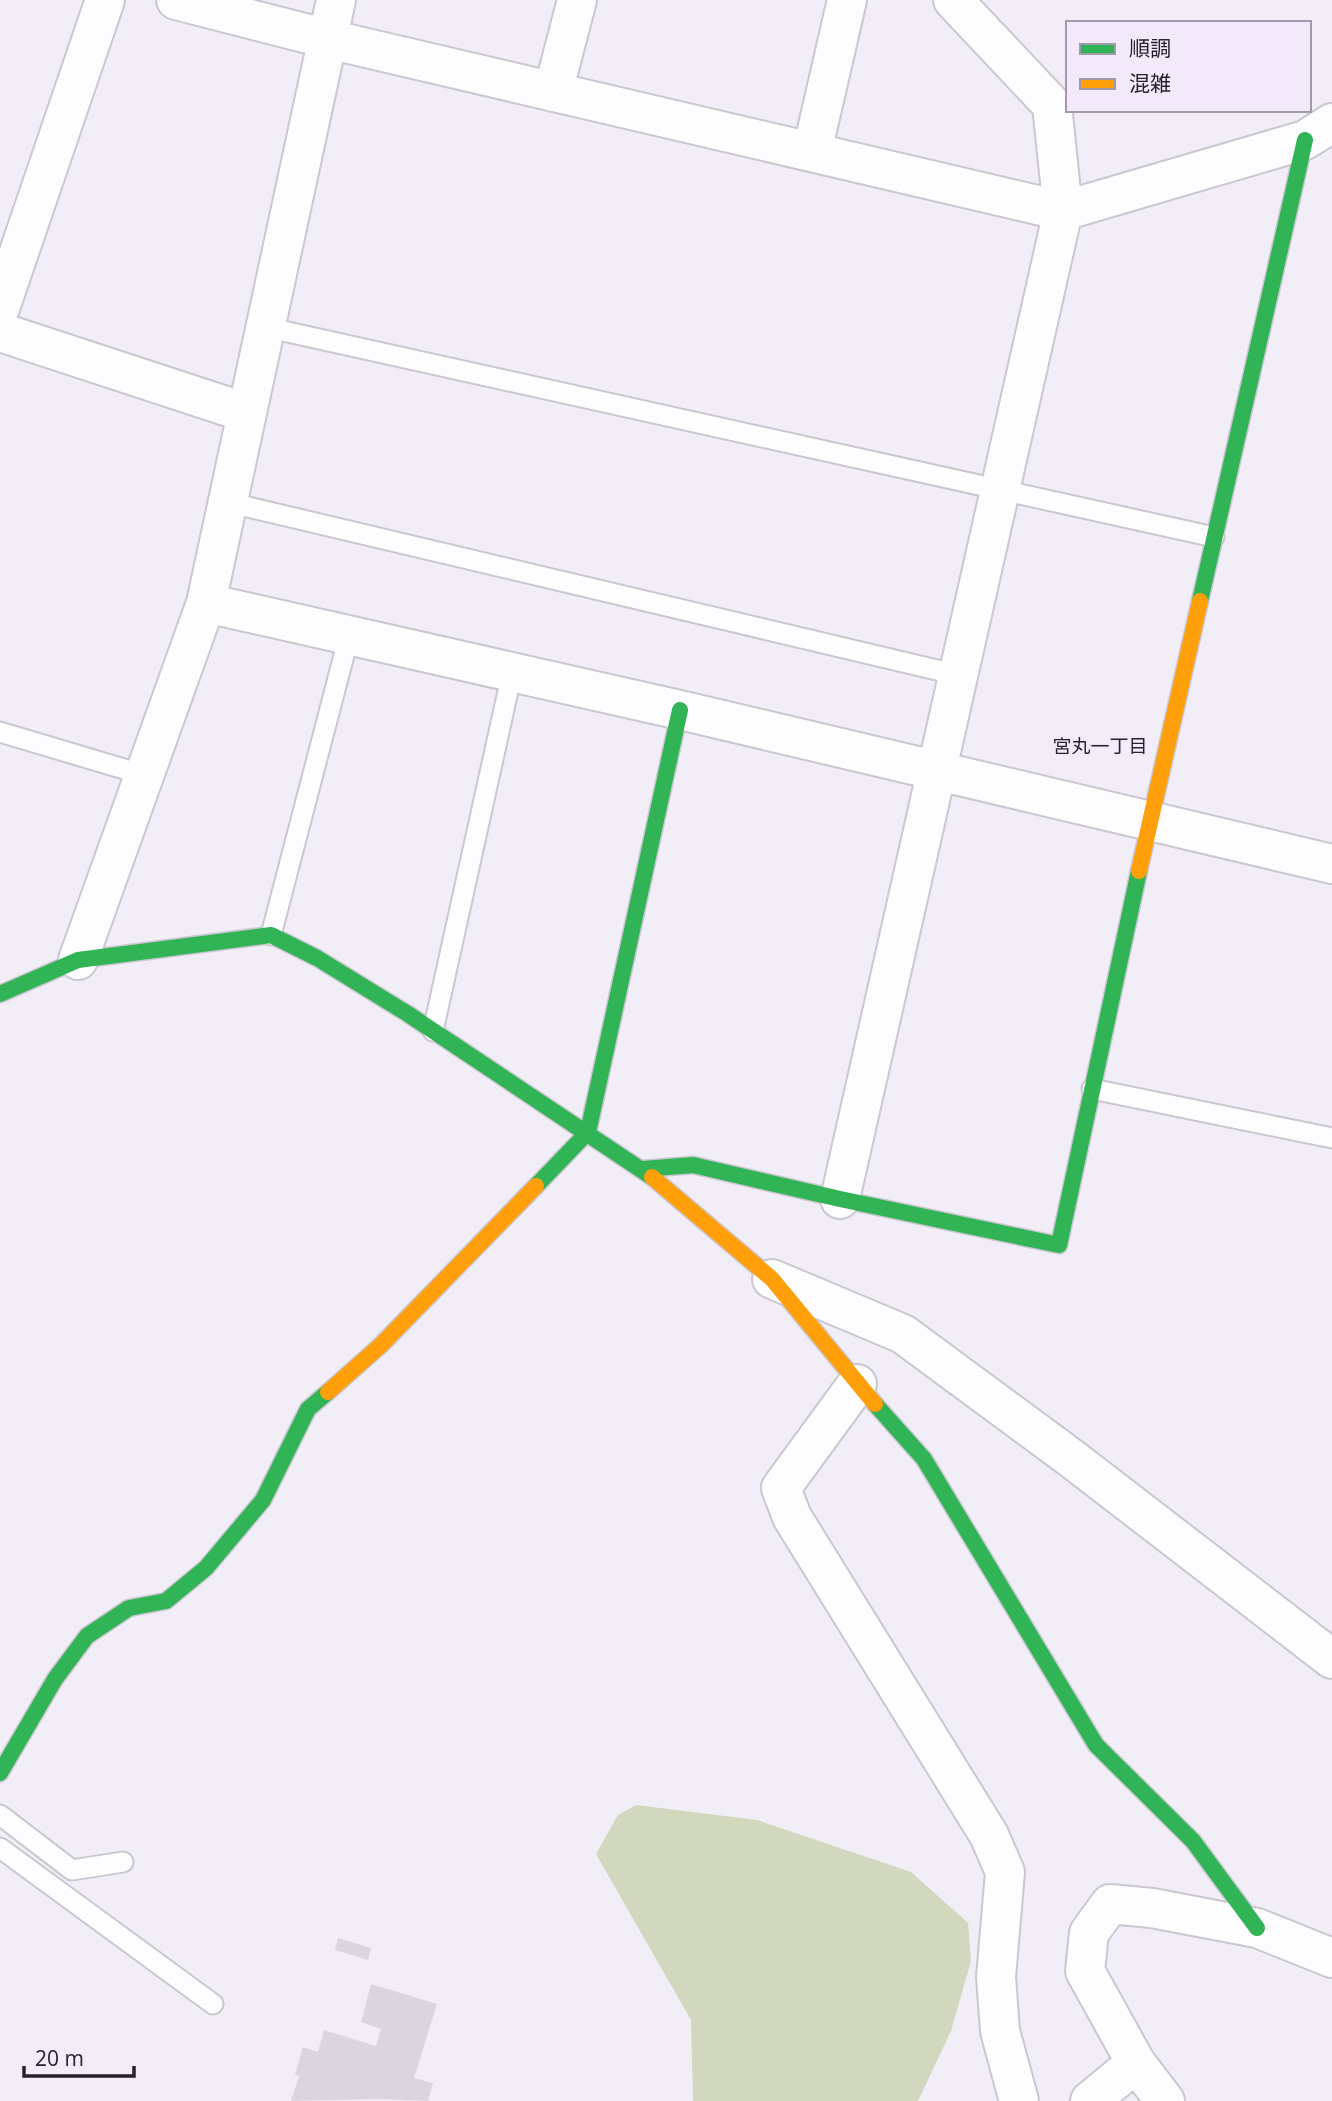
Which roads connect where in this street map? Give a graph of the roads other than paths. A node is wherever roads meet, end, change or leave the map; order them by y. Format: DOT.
graph roads {
  1 [pos="105,0"];
  2 [pos="176,0"];
  3 [pos="336,0"];
  4 [pos="577,0"];
  5 [pos="847,0"];
  6 [pos="953,0"];
  7 [pos="328,39"];
  8 [pos="553,92"];
  9 [pos="1319,131"];
  10 [pos="812,152"];
  11 [pos="1063,211"];
  12 [pos="0,308"];
  13 [pos="265,327"];
  14 [pos="0,332"];
  15 [pos="247,413"];
  16 [pos="1000,490"];
  17 [pos="227,502"];
  18 [pos="1214,537"];
  19 [pos="206,603"];
  20 [pos="349,636"];
  21 [pos="512,673"];
  22 [pos="958,675"];
  23 [pos="680,710"];
  24 [pos="0,732"];
  25 [pos="936,771"];
  26 [pos="144,775"];
  27 [pos="1150,821"];
  28 [pos="1332,864"];
  29 [pos="271,935"];
  30 [pos="78,960"];
  31 [pos="0,994"];
  32 [pos="433,1031"];
  33 [pos="1092,1089"];
  34 [pos="588,1132"];
  35 [pos="1332,1138"];
  36 [pos="643,1169"];
  37 [pos="840,1199"];
  38 [pos="772,1279"];
  39 [pos="858,1384"];
  40 [pos="1332,1659"];
  41 [pos="0,1773"];
  42 [pos="0,1815"];
  43 [pos="0,1848"];
  44 [pos="123,1862"];
  45 [pos="1257,1928"];
  46 [pos="1332,1958"];
  47 [pos="213,2004"];
  48 [pos="1136,2063"];
  49 [pos="1019,2101"];
  50 [pos="1090,2101"];
  51 [pos="1165,2101"];
  1 -- 12 [label="street"];
  2 -- 7 [label="street"];
  3 -- 7 [label="street"];
  4 -- 8 [label="street"];
  5 -- 10 [label="street"];
  6 -- 11 [label="street"];
  7 -- 8 [label="street"];
  7 -- 13 [label="street"];
  8 -- 10 [label="street"];
  9 -- 11 [label="street"];
  9 -- 18 [label="street"];
  10 -- 11 [label="street"];
  11 -- 16 [label="street"];
  13 -- 15 [label="street"];
  13 -- 16 [label="lane"];
  14 -- 15 [label="street"];
  15 -- 17 [label="street"];
  16 -- 18 [label="lane"];
  16 -- 22 [label="street"];
  17 -- 19 [label="street"];
  17 -- 22 [label="lane"];
  18 -- 27 [label="street"];
  19 -- 20 [label="street"];
  19 -- 26 [label="street"];
  20 -- 21 [label="street"];
  20 -- 29 [label="lane"];
  21 -- 23 [label="street"];
  21 -- 32 [label="lane"];
  22 -- 25 [label="street"];
  23 -- 25 [label="street"];
  23 -- 34 [label="street"];
  24 -- 26 [label="lane"];
  25 -- 27 [label="street"];
  25 -- 37 [label="street"];
  26 -- 30 [label="street"];
  27 -- 28 [label="street"];
  27 -- 33 [label="street"];
  29 -- 30 [label="street"];
  29 -- 32 [label="street"];
  30 -- 31 [label="street"];
  32 -- 34 [label="street"];
  33 -- 35 [label="lane"];
  33 -- 37 [label="street"];
  34 -- 36 [label="street"];
  34 -- 41 [label="street"];
  36 -- 37 [label="street"];
  36 -- 38 [label="street"];
  38 -- 39 [label="street"];
  38 -- 40 [label="street"];
  39 -- 45 [label="street"];
  39 -- 49 [label="street"];
  42 -- 44 [label="lane"];
  43 -- 47 [label="lane"];
  45 -- 46 [label="street"];
  45 -- 48 [label="street"];
  48 -- 50 [label="street"];
  48 -- 51 [label="street"];
}
